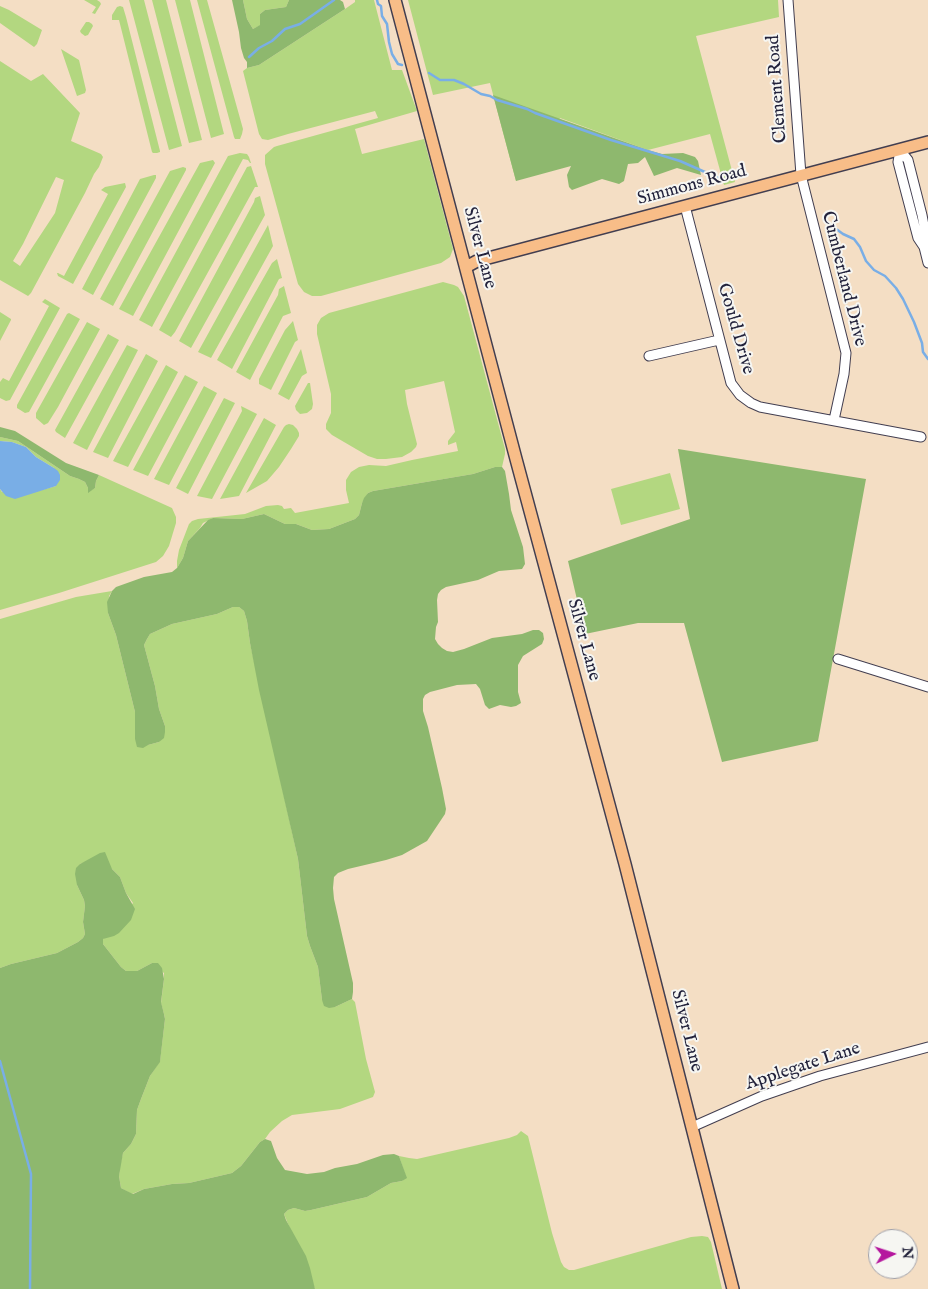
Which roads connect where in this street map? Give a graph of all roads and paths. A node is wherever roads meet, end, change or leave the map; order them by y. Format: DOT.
graph roads {
  1 [pos="395,0"];
  2 [pos="788,0"];
  3 [pos="928,142"];
  4 [pos="900,150"];
  5 [pos="801,176"];
  6 [pos="685,206"];
  7 [pos="928,263"];
  8 [pos="466,267"];
  9 [pos="720,340"];
  10 [pos="649,356"];
  11 [pos="834,420"];
  12 [pos="921,437"];
  13 [pos="838,659"];
  14 [pos="928,687"];
  15 [pos="928,1047"];
  16 [pos="692,1127"];
  17 [pos="733,1289"];
  1 -- 8 [label="main road, Silver Lane"];
  2 -- 5 [label="street, Clement Road"];
  3 -- 4 [label="main road, Simmons Road"];
  4 -- 5 [label="main road, Simmons Road"];
  4 -- 7 [label="street"];
  5 -- 6 [label="main road, Simmons Road"];
  5 -- 11 [label="street, Cumberland Drive"];
  6 -- 8 [label="main road, Simmons Road"];
  6 -- 9 [label="street, Gould Drive"];
  8 -- 16 [label="main road, Silver Lane"];
  9 -- 10 [label="street"];
  9 -- 11 [label="street, Gould Drive"];
  11 -- 12 [label="street, Gould Drive"];
  13 -- 14 [label="street"];
  15 -- 16 [label="street, Applegate Lane"];
  16 -- 17 [label="main road, Silver Lane"];
}
